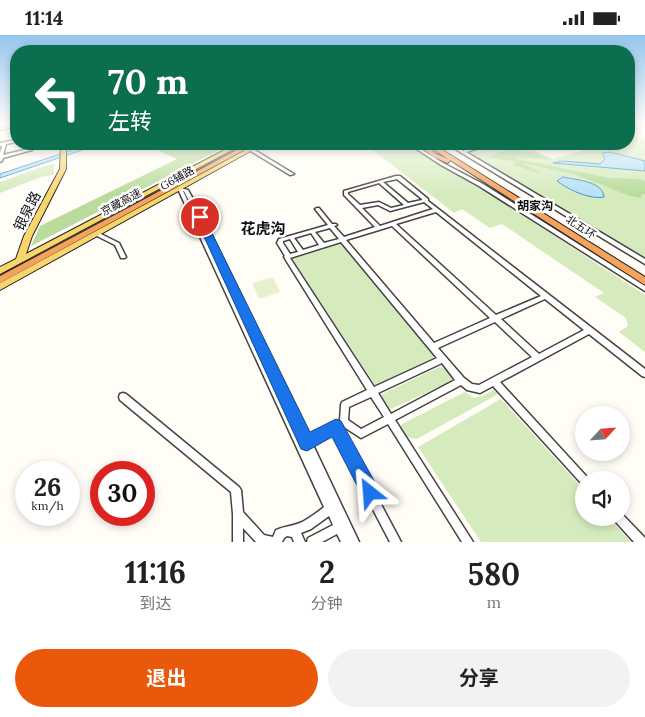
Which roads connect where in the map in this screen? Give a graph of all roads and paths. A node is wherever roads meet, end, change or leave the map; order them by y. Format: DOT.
graph roads {
  1 [pos="30,150"];
  2 [pos="62,150"];
  3 [pos="228,150"];
  4 [pos="242,150"];
  5 [pos="243,150"];
  6 [pos="243,150"];
  7 [pos="256,150"];
  8 [pos="421,150"];
  9 [pos="432,150"];
  10 [pos="439,150"];
  11 [pos="444,150"];
  12 [pos="460,150"];
  13 [pos="469,150"];
  14 [pos="424,152"];
  15 [pos="463,152"];
  16 [pos="0,159"];
  17 [pos="292,174"];
  18 [pos="380,182"];
  19 [pos="180,189"];
  20 [pos="507,193"];
  21 [pos="424,201"];
  22 [pos="407,205"];
  23 [pos="358,207"];
  24 [pos="317,209"];
  25 [pos="436,210"];
  26 [pos="536,219"];
  27 [pos="393,224"];
  28 [pos="333,225"];
  29 [pos="379,228"];
  30 [pos="312,231"];
  31 [pos="97,234"];
  32 [pos="291,237"];
  33 [pos="342,239"];
  34 [pos="568,239"];
  35 [pos="323,246"];
  36 [pos="301,252"];
  37 [pos="123,257"];
  38 [pos="288,257"];
  39 [pos="20,260"];
  40 [pos="645,262"];
  41 [pos="0,271"];
  42 [pos="0,275"];
  43 [pos="640,275"];
  44 [pos="0,280"];
  45 [pos="645,282"];
  46 [pos="0,287"];
  47 [pos="645,289"];
  48 [pos="546,296"];
  49 [pos="495,319"];
  50 [pos="590,330"];
  51 [pos="433,347"];
  52 [pos="538,358"];
  53 [pos="443,359"];
  54 [pos="645,374"];
  55 [pos="462,381"];
  56 [pos="494,382"];
  57 [pos="372,392"];
  58 [pos="123,397"];
  59 [pos="389,419"];
  60 [pos="340,425"];
  61 [pos="304,445"];
  62 [pos="576,471"];
  63 [pos="330,509"];
  64 [pos="238,514"];
  65 [pos="626,526"];
  66 [pos="339,527"];
  67 [pos="292,531"];
  68 [pos="238,542"];
  69 [pos="270,542"];
  70 [pos="300,542"];
  71 [pos="312,542"];
  72 [pos="346,542"];
  73 [pos="354,542"];
  74 [pos="396,542"];
  75 [pos="468,542"];
  76 [pos="641,542"];
  1 -- 16 [label="street"];
  2 -- 39 [label="main road, 银泉路"];
  3 -- 39 [label="main road, G6辅路"];
  4 -- 42 [label="highway, 京藏高速"];
  5 -- 19 [label="main road, G6辅路"];
  6 -- 44 [label="highway, 京藏高速"];
  7 -- 17 [label="street"];
  8 -- 14 [label="street"];
  9 -- 20 [label="highway"];
  10 -- 20 [label="highway, 北五环"];
  11 -- 43 [label="highway, 北五环"];
  12 -- 15 [label="street"];
  13 -- 15 [label="street"];
  14 -- 26 [label="street"];
  15 -- 40 [label="street"];
  18 -- 21 [label="street"];
  18 -- 22 [label="street"];
  18 -- 23 [label="street"];
  19 -- 31 [label="main road, G6辅路"];
  19 -- 61 [label="street"];
  20 -- 26 [label="highway"];
  20 -- 43 [label="highway, 北五环"];
  21 -- 22 [label="street"];
  21 -- 25 [label="street"];
  22 -- 23 [label="street"];
  23 -- 29 [label="street"];
  24 -- 28 [label="street"];
  25 -- 27 [label="street"];
  25 -- 48 [label="street"];
  26 -- 34 [label="street"];
  27 -- 29 [label="street"];
  27 -- 49 [label="street"];
  28 -- 30 [label="street"];
  28 -- 33 [label="street"];
  29 -- 33 [label="street"];
  30 -- 32 [label="street"];
  30 -- 35 [label="street"];
  31 -- 37 [label="street"];
  31 -- 46 [label="main road, G6辅路"];
  32 -- 36 [label="street"];
  32 -- 38 [label="street"];
  33 -- 35 [label="street"];
  33 -- 51 [label="street"];
  34 -- 43 [label="highway"];
  34 -- 47 [label="street"];
  35 -- 36 [label="street"];
  36 -- 38 [label="street"];
  38 -- 57 [label="street"];
  39 -- 41 [label="main road, G6辅路"];
  43 -- 45 [label="highway, 北五环"];
  48 -- 49 [label="street"];
  48 -- 50 [label="street"];
  49 -- 51 [label="street"];
  49 -- 52 [label="street"];
  50 -- 52 [label="street"];
  50 -- 54 [label="street"];
  51 -- 53 [label="street"];
  52 -- 56 [label="street"];
  53 -- 55 [label="street"];
  53 -- 57 [label="street"];
  55 -- 56 [label="street"];
  55 -- 59 [label="street"];
  56 -- 62 [label="street"];
  57 -- 59 [label="street"];
  57 -- 60 [label="street"];
  58 -- 64 [label="street"];
  59 -- 60 [label="street"];
  59 -- 75 [label="street"];
  60 -- 61 [label="street"];
  60 -- 74 [label="street"];
  61 -- 63 [label="street"];
  61 -- 73 [label="street"];
  63 -- 66 [label="street"];
  63 -- 67 [label="street"];
  64 -- 68 [label="street"];
  64 -- 69 [label="street"];
  65 -- 76 [label="street"];
  66 -- 71 [label="street"];
  66 -- 72 [label="street"];
  67 -- 69 [label="street"];
  67 -- 70 [label="street"];
}
